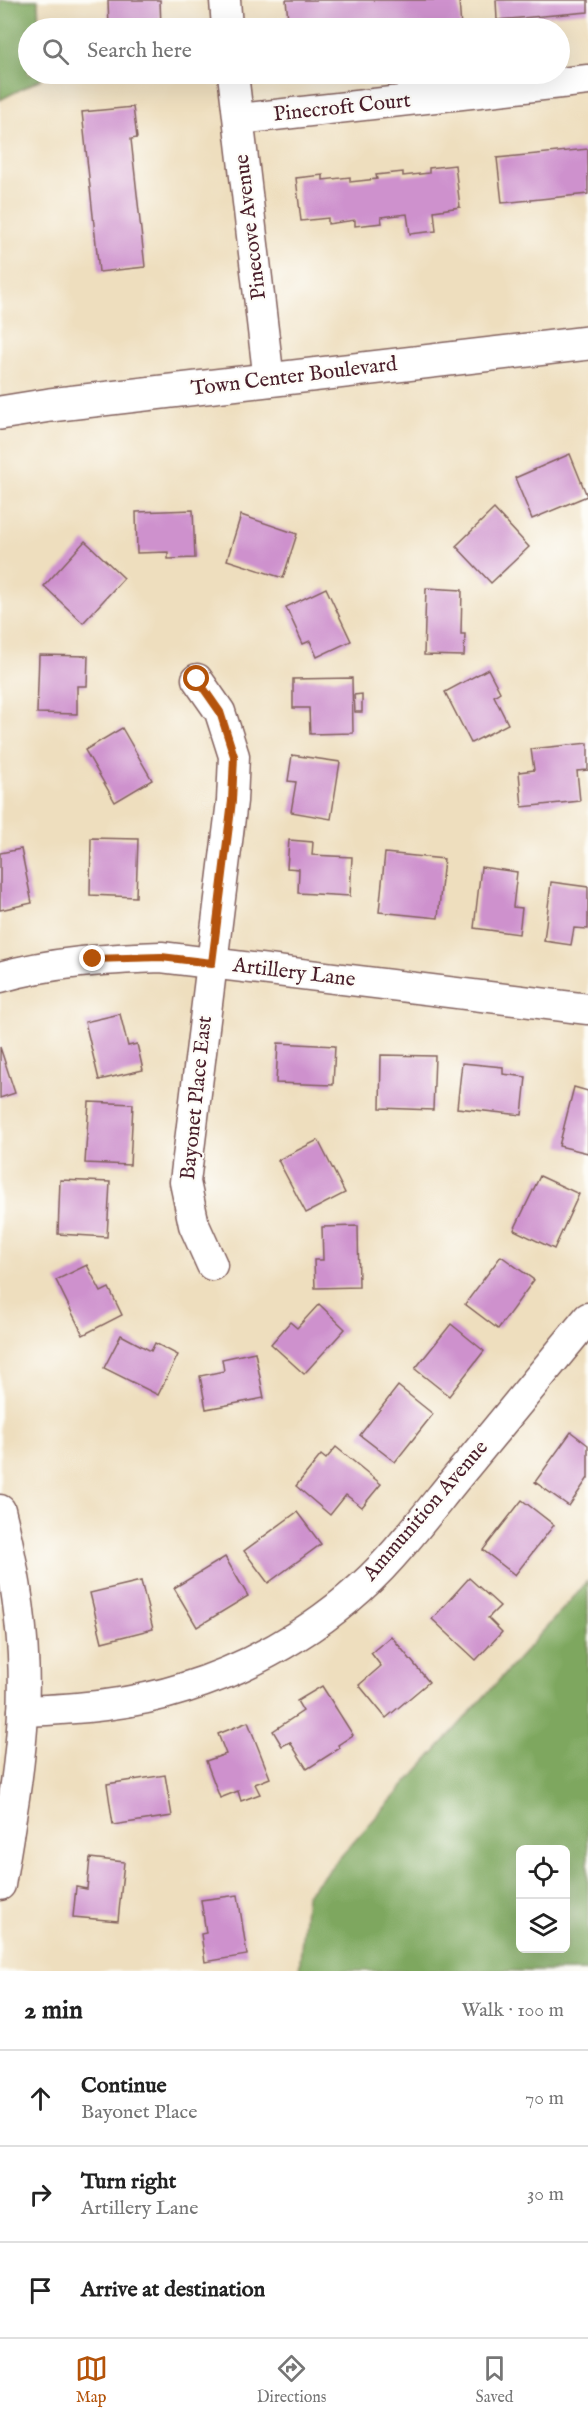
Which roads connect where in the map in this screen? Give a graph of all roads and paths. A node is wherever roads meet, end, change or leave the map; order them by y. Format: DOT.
graph roads {
  1 [pos="225,0"];
  2 [pos="226,18"];
  3 [pos="588,80"];
  4 [pos="570,82"];
  5 [pos="234,84"];
  6 [pos="552,84"];
  7 [pos="239,119"];
  8 [pos="588,343"];
  9 [pos="269,381"];
  10 [pos="0,414"];
  11 [pos="197,679"];
  12 [pos="212,963"];
  13 [pos="0,977"];
  14 [pos="588,1009"];
  15 [pos="212,1265"];
  16 [pos="588,1318"];
  17 [pos="0,1510"];
  18 [pos="23,1711"];
  19 [pos="0,1885"];
  1 -- 2 [label="street"];
  3 -- 4 [label="street, Pinecroft Court"];
  5 -- 7 [label="street, Pinecove Avenue"];
  6 -- 7 [label="street, Pinecroft Court"];
  7 -- 9 [label="street, Pinecove Avenue"];
  8 -- 9 [label="street, Town Center Boulevard"];
  9 -- 10 [label="street, Town Center Boulevard"];
  11 -- 12 [label="street, Bayonet Place East"];
  12 -- 13 [label="street, Artillery Lane"];
  12 -- 14 [label="street, Artillery Lane"];
  12 -- 15 [label="street, Bayonet Place East"];
  16 -- 18 [label="street, Ammunition Avenue"];
  17 -- 18 [label="street"];
  18 -- 19 [label="street"];
}
